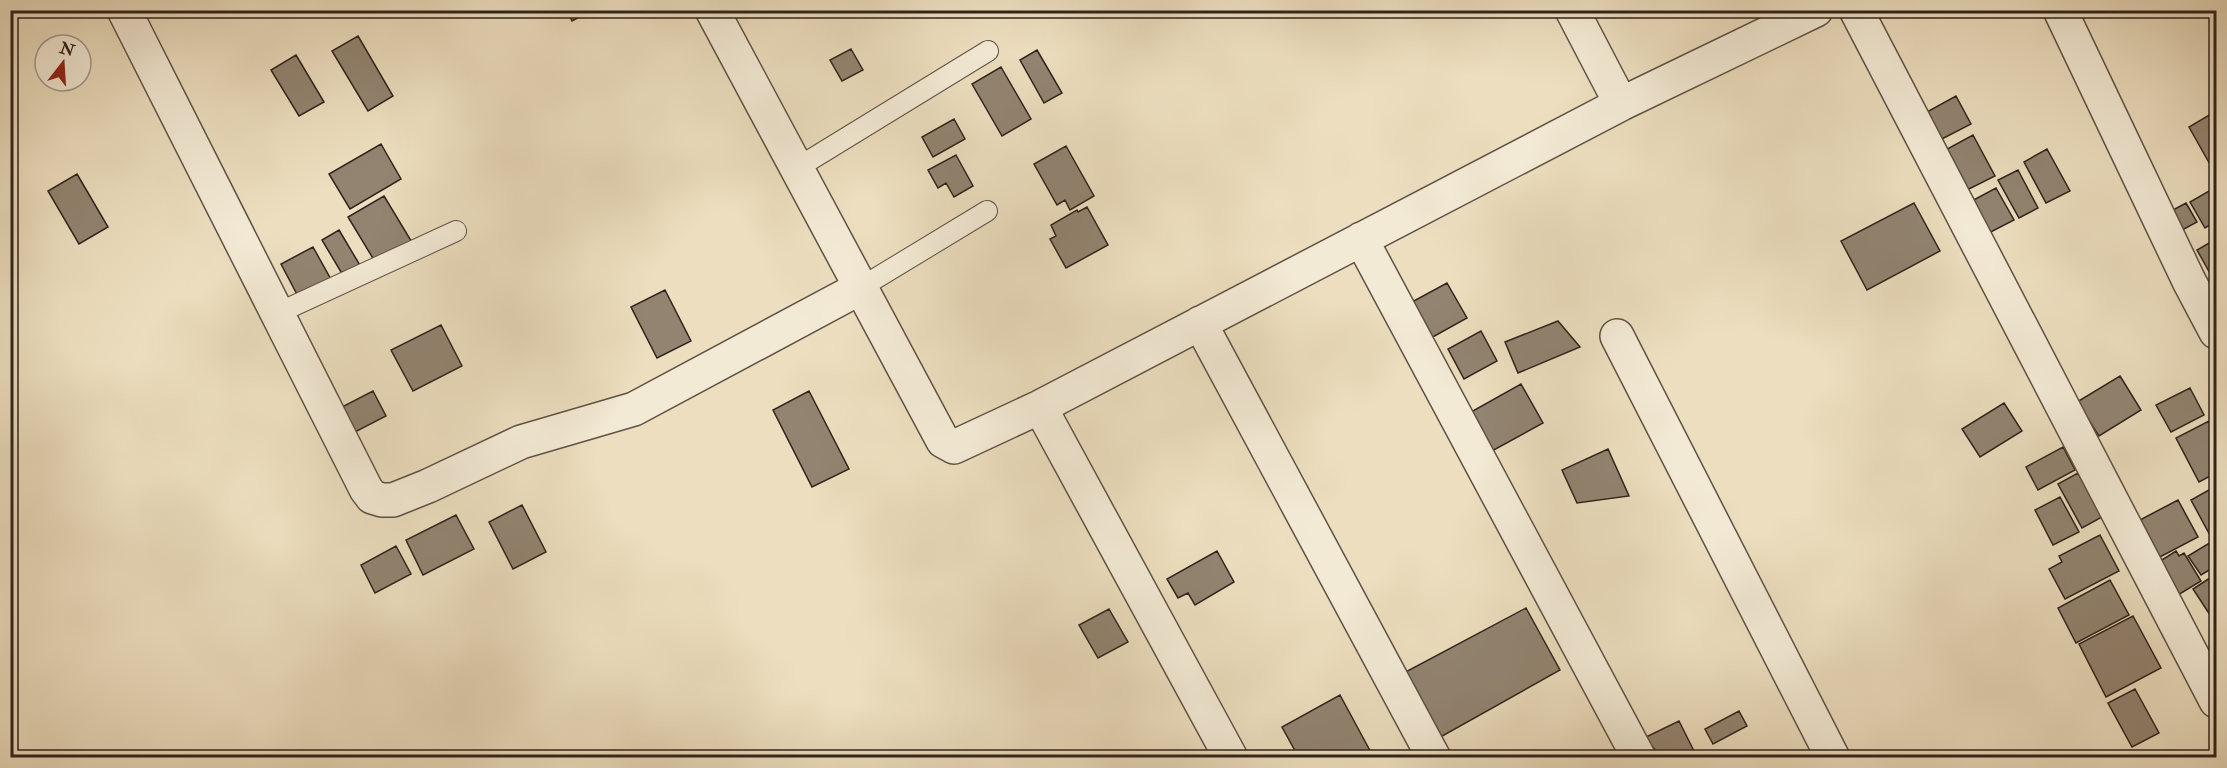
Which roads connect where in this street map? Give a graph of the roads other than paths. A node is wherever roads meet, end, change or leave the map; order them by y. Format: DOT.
graph roads {
  1 [pos="124,10"];
  2 [pos="712,10"];
  3 [pos="1572,10"];
  4 [pos="1816,10"];
  5 [pos="1856,10"];
  6 [pos="2060,10"];
  7 [pos="988,51"];
  8 [pos="1621,104"];
  9 [pos="797,168"];
  10 [pos="987,211"];
  11 [pos="456,231"];
  12 [pos="1361,239"];
  13 [pos="860,288"];
  14 [pos="278,313"];
  15 [pos="1200,323"];
  16 [pos="2217,332"];
  17 [pos="1617,336"];
  18 [pos="1040,407"];
  19 [pos="2217,701"];
  20 [pos="1231,758"];
  21 [pos="1434,758"];
  22 [pos="1639,758"];
  23 [pos="1833,758"];
  1 -- 14 [label="street"];
  2 -- 9 [label="street"];
  3 -- 8 [label="street"];
  4 -- 8 [label="street"];
  5 -- 19 [label="street"];
  6 -- 16 [label="street"];
  7 -- 9 [label="lane"];
  8 -- 12 [label="street"];
  9 -- 13 [label="street"];
  10 -- 13 [label="lane"];
  11 -- 14 [label="lane"];
  12 -- 15 [label="street"];
  12 -- 22 [label="street"];
  13 -- 14 [label="street"];
  13 -- 18 [label="street"];
  15 -- 18 [label="street"];
  15 -- 21 [label="street"];
  17 -- 23 [label="street"];
  18 -- 20 [label="street"];
}
